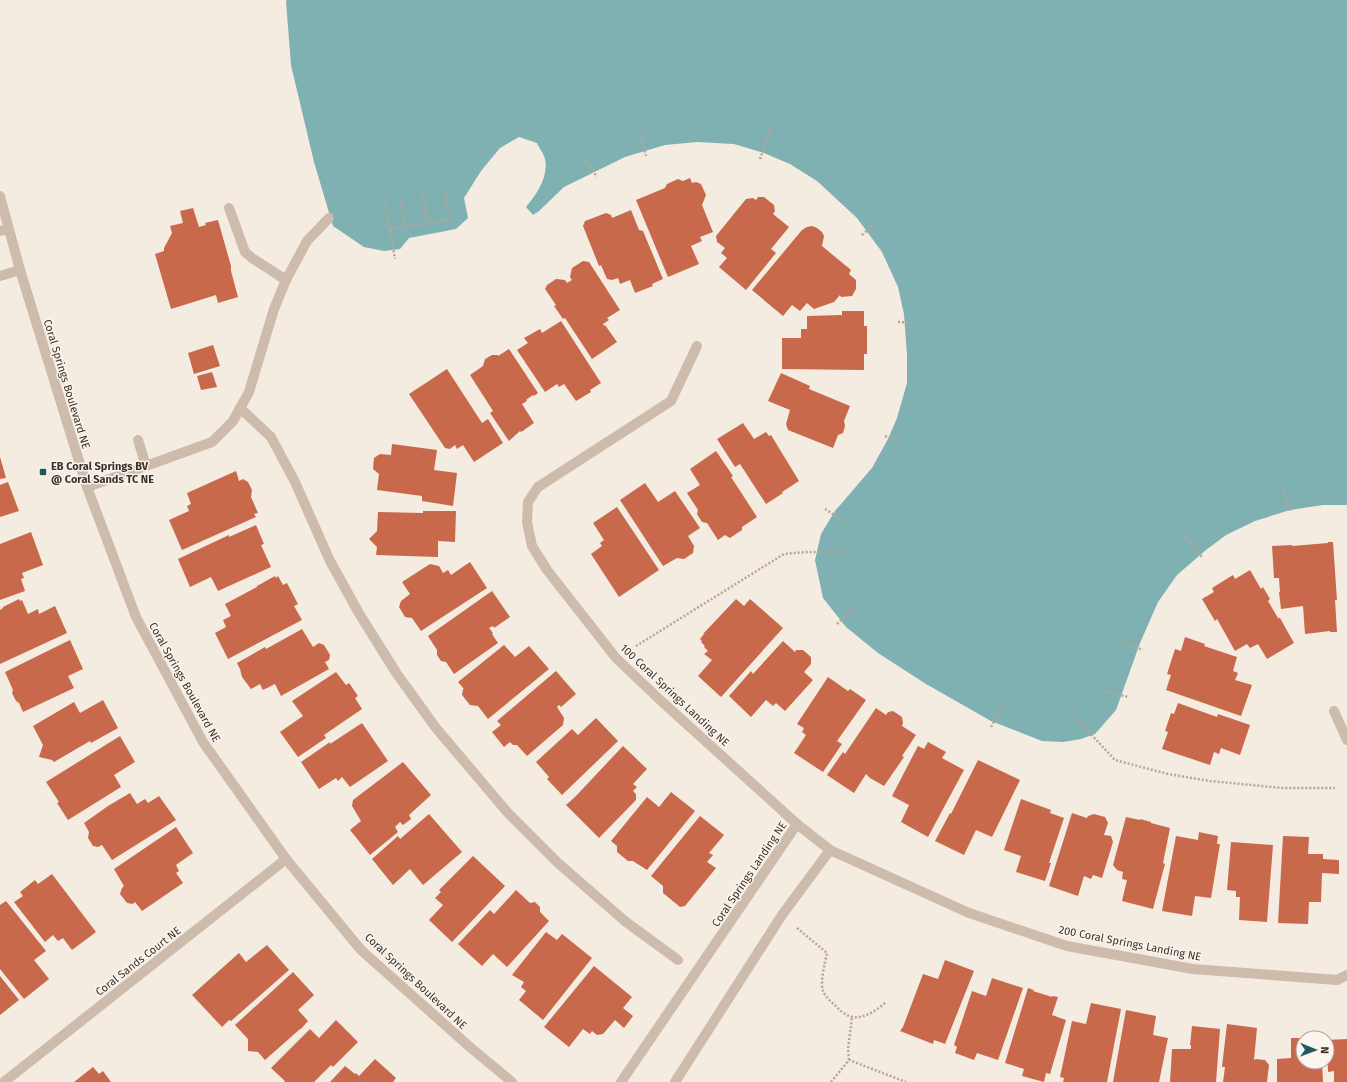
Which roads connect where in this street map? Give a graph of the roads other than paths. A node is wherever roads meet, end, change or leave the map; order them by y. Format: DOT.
graph roads {
  1 [pos="0,196"];
  2 [pos="230,208"];
  3 [pos="329,218"];
  4 [pos="4,230"];
  5 [pos="20,270"];
  6 [pos="0,276"];
  7 [pos="286,280"];
  8 [pos="697,346"];
  9 [pos="240,408"];
  10 [pos="138,440"];
  11 [pos="146,466"];
  12 [pos="87,487"];
  13 [pos="1334,711"];
  14 [pos="1347,740"];
  15 [pos="797,824"];
  16 [pos="830,850"];
  17 [pos="286,859"];
  18 [pos="678,960"];
  19 [pos="1347,975"];
  20 [pos="4,1082"];
  21 [pos="512,1082"];
  22 [pos="621,1082"];
  23 [pos="674,1082"];
  1 -- 4 [label="street, Coral Springs Boulevard NE"];
  2 -- 7 [label="street"];
  3 -- 7 [label="street"];
  4 -- 5 [label="street, Coral Springs Boulevard NE"];
  5 -- 6 [label="street"];
  5 -- 12 [label="street, Coral Springs Boulevard NE"];
  7 -- 9 [label="street"];
  8 -- 15 [label="street, 100 Coral Springs Landing NE"];
  9 -- 11 [label="street"];
  9 -- 18 [label="street"];
  10 -- 11 [label="street"];
  11 -- 12 [label="street"];
  12 -- 17 [label="street, Coral Springs Boulevard NE"];
  13 -- 14 [label="street"];
  15 -- 16 [label="street, Coral Springs Landing NE"];
  15 -- 22 [label="street, Coral Springs Landing NE"];
  16 -- 19 [label="street, 200 Coral Springs Landing NE"];
  16 -- 23 [label="street"];
  17 -- 20 [label="street, Coral Sands Court NE"];
  17 -- 21 [label="street, Coral Springs Boulevard NE"];
}
